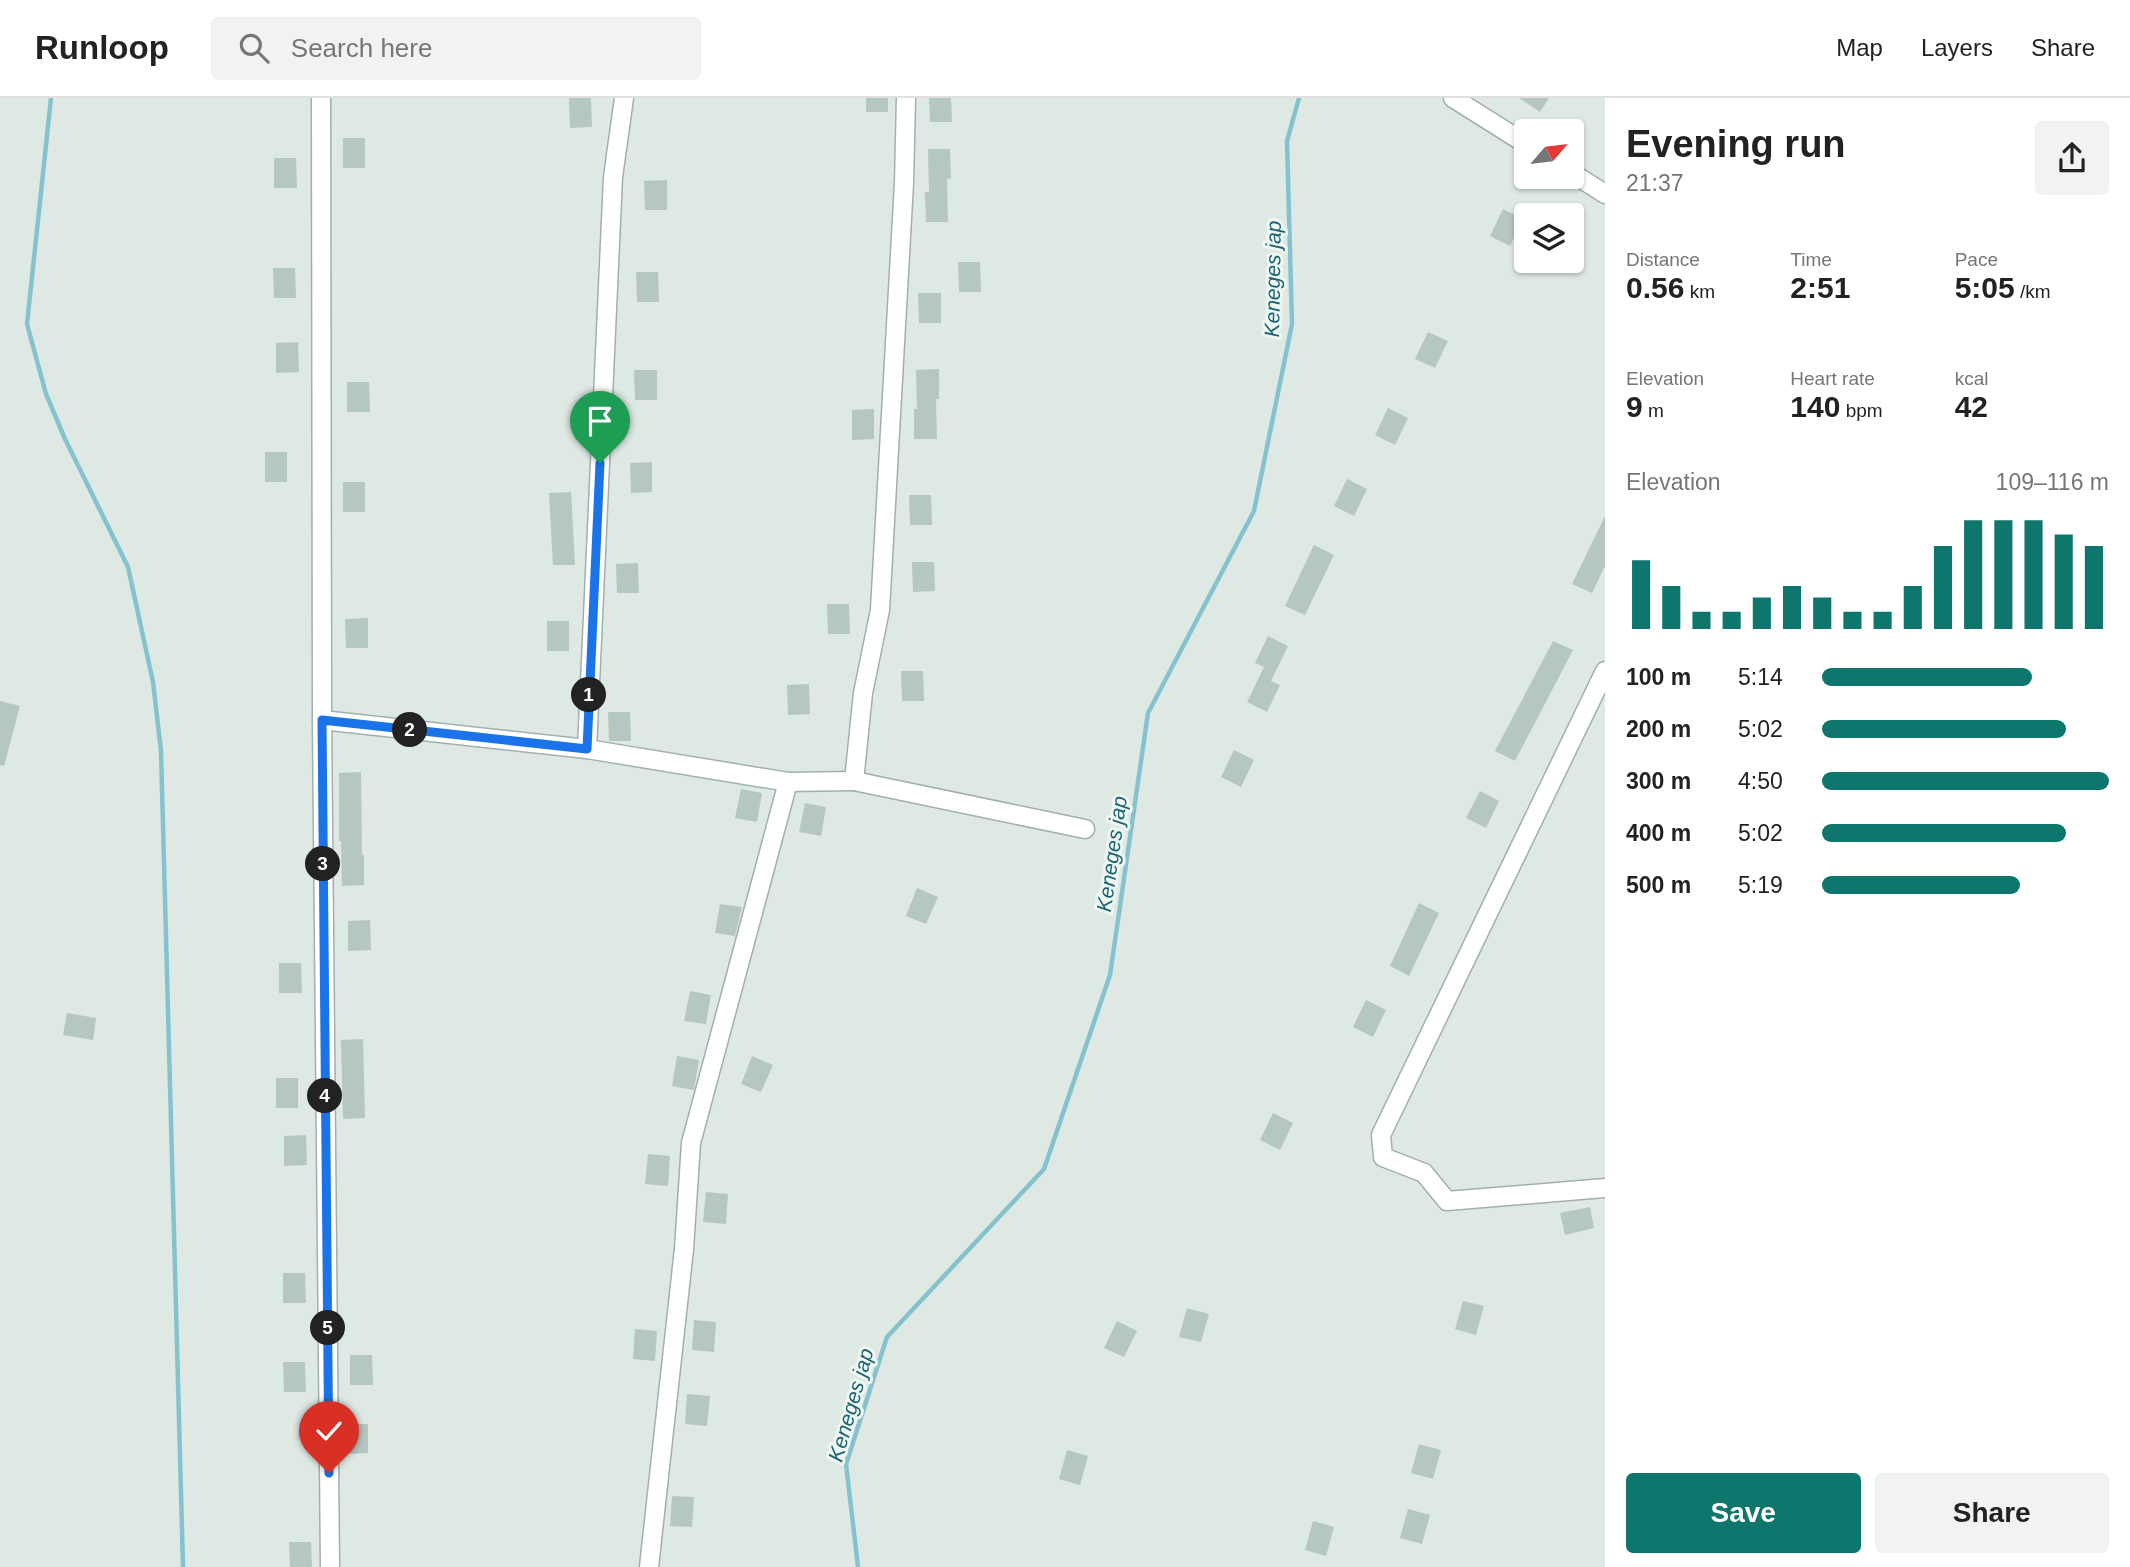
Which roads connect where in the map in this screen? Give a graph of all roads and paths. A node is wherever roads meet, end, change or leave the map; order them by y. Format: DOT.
graph roads {
  1 [pos="321,98"];
  2 [pos="624,98"];
  3 [pos="906,98"];
  4 [pos="1453,98"];
  5 [pos="1514,136"];
  6 [pos="1584,181"];
  7 [pos="1605,194"];
  8 [pos="1605,671"];
  9 [pos="322,720"];
  10 [pos="587,749"];
  11 [pos="853,781"];
  12 [pos="788,782"];
  13 [pos="1085,829"];
  14 [pos="1605,1188"];
  15 [pos="330,1567"];
  16 [pos="649,1567"];
  1 -- 9 [label="street"];
  2 -- 10 [label="street"];
  3 -- 11 [label="street"];
  4 -- 5 [label="street"];
  6 -- 7 [label="street"];
  8 -- 14 [label="street"];
  9 -- 10 [label="street"];
  9 -- 15 [label="street"];
  10 -- 12 [label="street"];
  11 -- 12 [label="street"];
  11 -- 13 [label="street"];
  12 -- 16 [label="street"];
}
